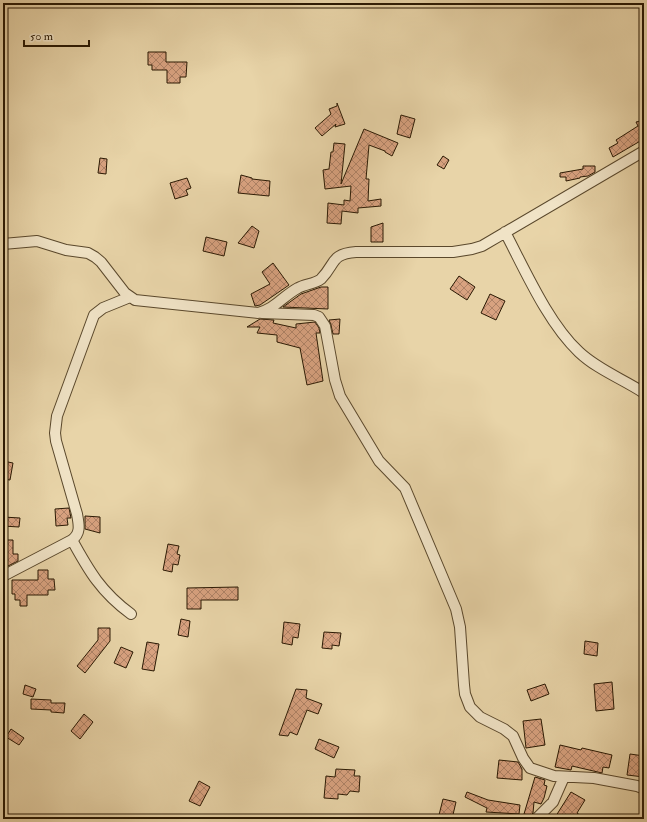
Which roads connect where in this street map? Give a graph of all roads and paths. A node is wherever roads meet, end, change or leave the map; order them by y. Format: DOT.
graph roads {
  1 [pos="644,151"];
  2 [pos="505,232"];
  3 [pos="3,244"];
  4 [pos="130,297"];
  5 [pos="258,313"];
  6 [pos="644,393"];
  7 [pos="72,540"];
  8 [pos="3,576"];
  9 [pos="131,614"];
  10 [pos="564,777"];
  11 [pos="644,789"];
  12 [pos="536,819"];
  1 -- 2 [label="street"];
  2 -- 5 [label="street"];
  2 -- 6 [label="street"];
  3 -- 4 [label="street"];
  4 -- 5 [label="street"];
  4 -- 7 [label="street"];
  5 -- 10 [label="street"];
  7 -- 8 [label="street"];
  7 -- 9 [label="street"];
  10 -- 11 [label="street"];
  10 -- 12 [label="street"];
}
